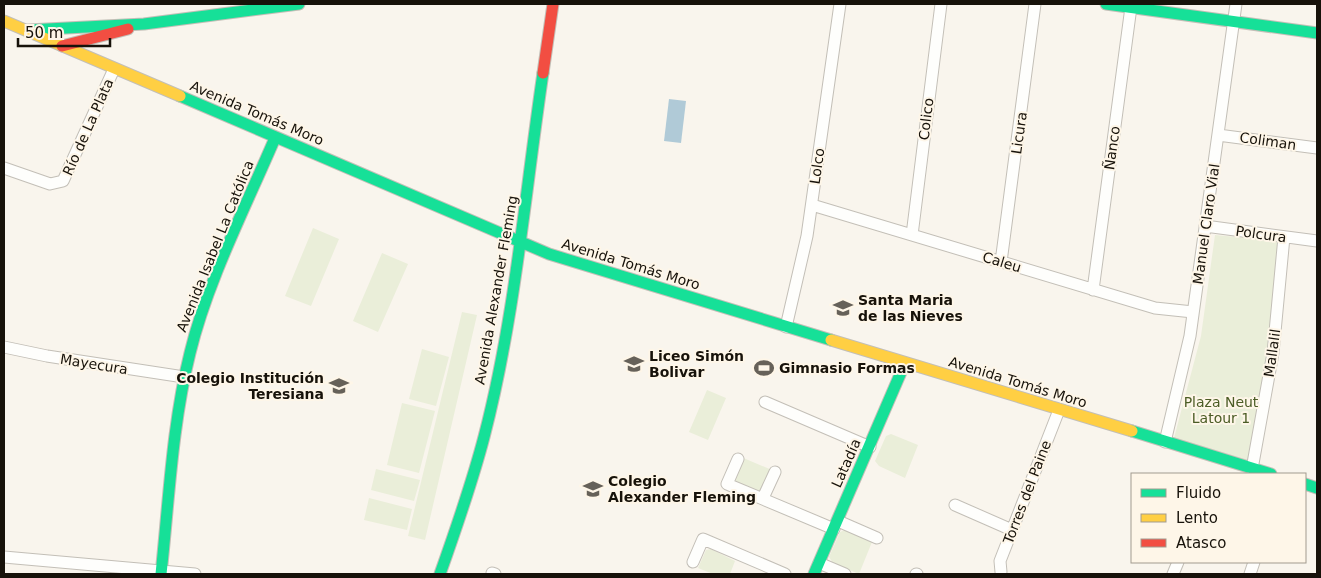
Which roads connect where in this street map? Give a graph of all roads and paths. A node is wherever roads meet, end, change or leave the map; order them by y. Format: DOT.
graph roads {
  1 [pos="299,4"];
  2 [pos="553,4"];
  3 [pos="840,4"];
  4 [pos="941,4"];
  5 [pos="1035,4"];
  6 [pos="1106,4"];
  7 [pos="1236,4"];
  8 [pos="1137,6"];
  9 [pos="4,20"];
  10 [pos="1234,22"];
  11 [pos="144,24"];
  12 [pos="26,31"];
  13 [pos="1317,33"];
  14 [pos="62,46"];
  15 [pos="114,69"];
  16 [pos="1218,134"];
  17 [pos="275,138"];
  18 [pos="1317,148"];
  19 [pos="4,168"];
  20 [pos="812,205"];
  21 [pos="1205,226"];
  22 [pos="912,234"];
  23 [pos="1284,237"];
  24 [pos="1317,241"];
  25 [pos="520,243"];
  26 [pos="1001,262"];
  27 [pos="1092,290"];
  28 [pos="1193,312"];
  29 [pos="786,327"];
  30 [pos="4,347"];
  31 [pos="905,363"];
  32 [pos="184,377"];
  33 [pos="765,402"];
  34 [pos="1059,410"];
  35 [pos="1165,442"];
  36 [pos="870,447"];
  37 [pos="738,459"];
  38 [pos="1252,469"];
  39 [pos="775,472"];
  40 [pos="1267,473"];
  41 [pos="763,498"];
  42 [pos="956,505"];
  43 [pos="836,525"];
  44 [pos="1012,530"];
  45 [pos="878,538"];
  46 [pos="4,557"];
  47 [pos="693,562"];
  48 [pos="819,563"];
  49 [pos="161,572"];
  50 [pos="1001,573"];
  51 [pos="195,574"];
  52 [pos="440,574"];
  53 [pos="785,574"];
  54 [pos="814,574"];
  55 [pos="845,574"];
  1 -- 11 [label="main road"];
  2 -- 25 [label="main road, Avenida Alexander Fleming"];
  3 -- 20 [label="street, Lolco"];
  4 -- 22 [label="street, Colico"];
  5 -- 26 [label="street, Licura"];
  6 -- 8 [label="main road"];
  7 -- 10 [label="street, Manuel Claro Vial"];
  8 -- 10 [label="main road"];
  8 -- 27 [label="street, Ñanco"];
  9 -- 12 [label="main road, Avenida Tomás Moro"];
  10 -- 13 [label="main road"];
  10 -- 16 [label="street, Manuel Claro Vial"];
  11 -- 12 [label="main road"];
  11 -- 14 [label="main road"];
  12 -- 14 [label="main road, Avenida Tomás Moro"];
  14 -- 15 [label="main road, Avenida Tomás Moro"];
  15 -- 17 [label="main road, Avenida Tomás Moro"];
  15 -- 19 [label="street, Río de La Plata"];
  16 -- 18 [label="street, Coliman"];
  16 -- 21 [label="street, Manuel Claro Vial"];
  17 -- 25 [label="main road, Avenida Tomás Moro"];
  17 -- 32 [label="main road, Avenida Isabel La Católica"];
  20 -- 22 [label="street, Caleu"];
  20 -- 29 [label="street, Lolco"];
  21 -- 23 [label="street, Polcura"];
  21 -- 28 [label="street, Manuel Claro Vial"];
  22 -- 26 [label="street, Caleu"];
  23 -- 24 [label="street, Polcura"];
  23 -- 38 [label="street, Mallalil"];
  25 -- 29 [label="main road, Avenida Tomás Moro"];
  25 -- 52 [label="main road, Avenida Alexander Fleming"];
  26 -- 27 [label="street, Caleu"];
  27 -- 28 [label="street, Caleu"];
  28 -- 35 [label="street, Manuel Claro Vial"];
  29 -- 31 [label="main road, Avenida Tomás Moro"];
  30 -- 32 [label="street, Mayecura"];
  31 -- 34 [label="main road, Avenida Tomás Moro"];
  31 -- 36 [label="main road, Latadía"];
  32 -- 49 [label="main road, Avenida Isabel La Católica"];
  33 -- 36 [label="street"];
  34 -- 35 [label="main road, Avenida Tomás Moro"];
  34 -- 44 [label="street, Torres del Paine"];
  35 -- 38 [label="main road, Avenida Tomás Moro"];
  36 -- 43 [label="main road, Latadía"];
  37 -- 41 [label="street"];
  38 -- 40 [label="main road, Avenida Tomás Moro"];
  39 -- 41 [label="street"];
  41 -- 43 [label="street"];
  42 -- 44 [label="street"];
  43 -- 45 [label="street"];
  43 -- 48 [label="main road, Latadía"];
  44 -- 50 [label="street, Torres del Paine"];
  46 -- 49 [label="street"];
  47 -- 53 [label="street"];
  48 -- 54 [label="main road, Latadía"];
  48 -- 55 [label="street"];
  49 -- 51 [label="street"];
}
